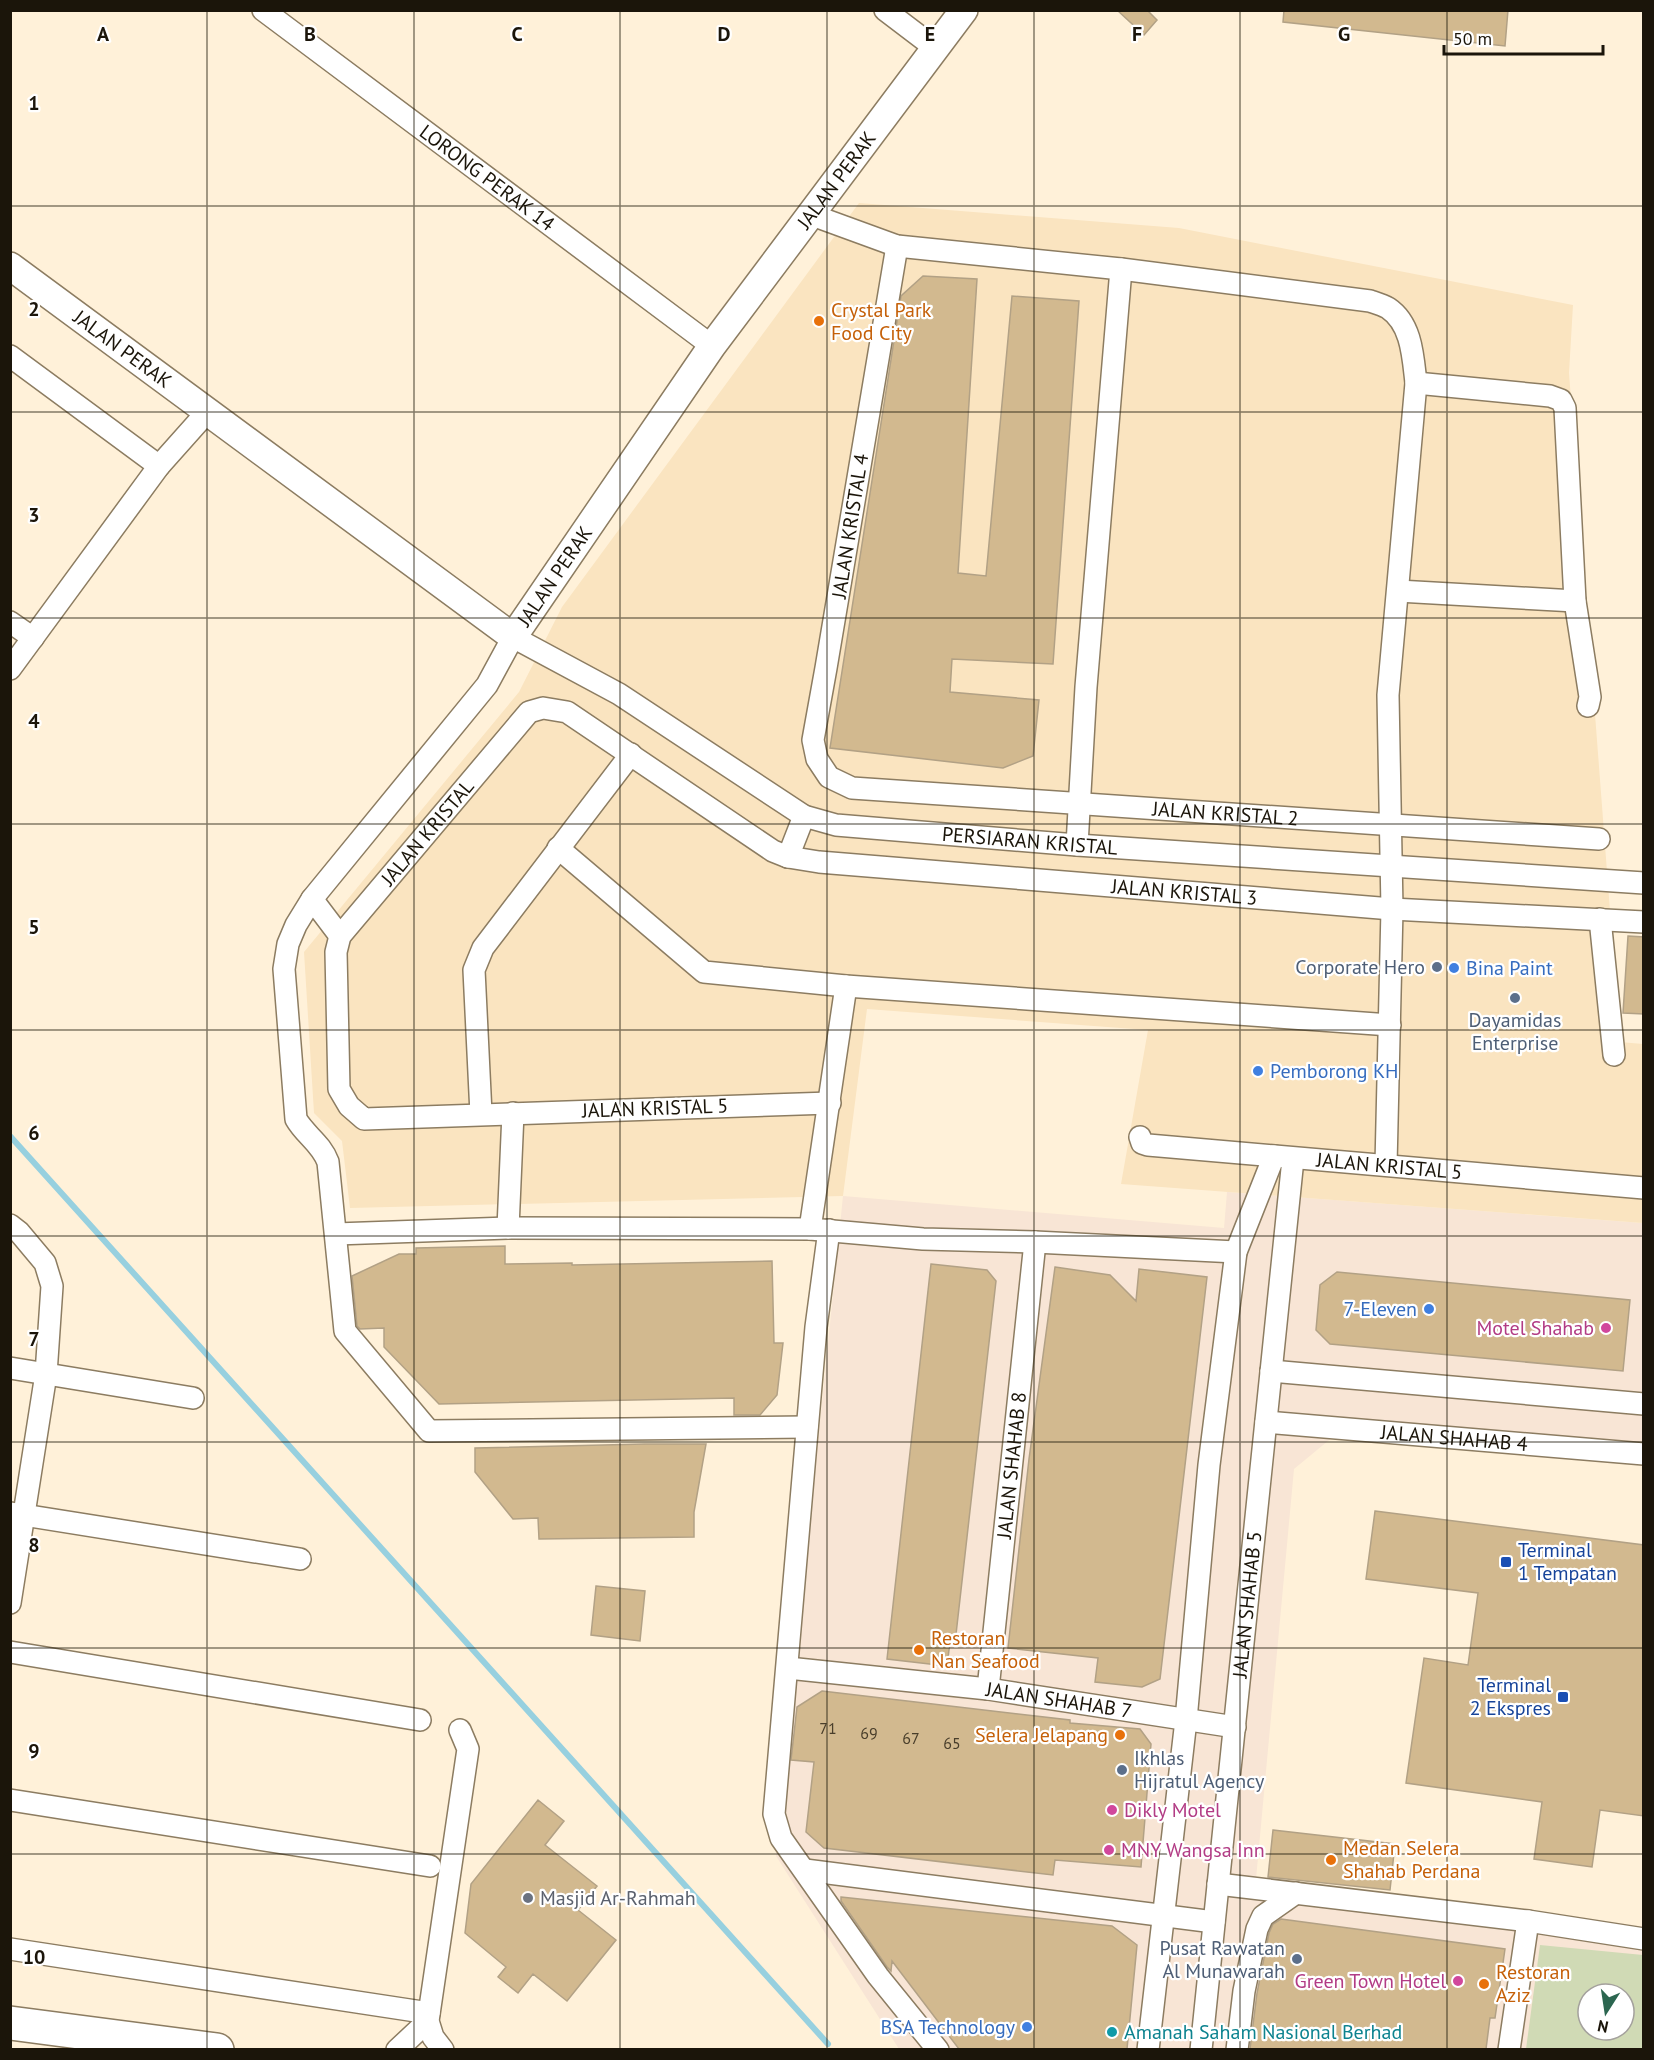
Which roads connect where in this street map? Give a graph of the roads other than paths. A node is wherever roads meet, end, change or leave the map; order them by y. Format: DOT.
graph roads {
  1 [pos="263,10"];
  2 [pos="885,10"];
  3 [pos="964,10"];
  4 [pos="935,48"];
  5 [pos="812,214"];
  6 [pos="897,246"];
  7 [pos="10,266"];
  8 [pos="1121,269"];
  9 [pos="712,346"];
  10 [pos="10,356"];
  11 [pos="1416,383"];
  12 [pos="208,411"];
  13 [pos="159,466"];
  14 [pos="1398,591"];
  15 [pos="1575,601"];
  16 [pos="10,622"];
  17 [pos="513,637"];
  18 [pos="33,638"];
  19 [pos="10,669"];
  20 [pos="1588,706"];
  21 [pos="631,754"];
  22 [pos="852,788"];
  23 [pos="1079,805"];
  24 [pos="804,816"];
  25 [pos="1390,825"];
  26 [pos="1599,839"];
  27 [pos="1077,845"];
  28 [pos="558,849"];
  29 [pos="780,854"];
  30 [pos="1390,865"];
  31 [pos="1644,882"];
  32 [pos="312,899"];
  33 [pos="1392,909"];
  34 [pos="1600,919"];
  35 [pos="1644,922"];
  36 [pos="339,936"];
  37 [pos="846,986"];
  38 [pos="1390,1025"];
  39 [pos="1614,1055"];
  40 [pos="830,1103"];
  41 [pos="513,1113"];
  42 [pos="481,1114"];
  43 [pos="1140,1137"];
  44 [pos="1283,1158"];
  45 [pos="1386,1165"];
  46 [pos="1644,1188"];
  47 [pos="10,1225"];
  48 [pos="508,1228"];
  49 [pos="820,1230"];
  50 [pos="336,1234"];
  51 [pos="1035,1242"];
  52 [pos="1236,1252"];
  53 [pos="10,1368"];
  54 [pos="1271,1371"];
  55 [pos="46,1374"];
  56 [pos="193,1398"];
  57 [pos="1644,1404"];
  58 [pos="1266,1422"];
  59 [pos="807,1426"];
  60 [pos="1644,1454"];
  61 [pos="17,1514"];
  62 [pos="300,1559"];
  63 [pos="10,1603"];
  64 [pos="10,1652"];
  65 [pos="788,1668"];
  66 [pos="988,1689"];
  67 [pos="420,1719"];
  68 [pos="1186,1720"];
  69 [pos="1235,1727"];
  70 [pos="460,1730"];
  71 [pos="10,1800"];
  72 [pos="430,1866"];
  73 [pos="804,1870"];
  74 [pos="1218,1884"];
  75 [pos="1296,1893"];
  76 [pos="1164,1915"];
  77 [pos="1528,1921"];
  78 [pos="1214,1922"];
  79 [pos="1644,1939"];
  80 [pos="10,1949"];
  81 [pos="429,2017"];
  82 [pos="10,2023"];
  83 [pos="214,2049"];
  84 [pos="397,2049"];
  85 [pos="443,2049"];
  86 [pos="938,2049"];
  87 [pos="1148,2049"];
  88 [pos="1201,2049"];
  89 [pos="1237,2049"];
  90 [pos="1509,2049"];
  1 -- 9 [label="street, LORONG PERAK 14"];
  2 -- 4 [label="street"];
  3 -- 4 [label="street, JALAN PERAK"];
  4 -- 5 [label="street, JALAN PERAK"];
  5 -- 6 [label="street"];
  5 -- 9 [label="street, JALAN PERAK"];
  6 -- 8 [label="street"];
  6 -- 22 [label="street, JALAN KRISTAL 4"];
  7 -- 12 [label="street, JALAN PERAK"];
  8 -- 11 [label="street"];
  8 -- 23 [label="street"];
  9 -- 17 [label="street, JALAN PERAK"];
  10 -- 13 [label="street"];
  11 -- 14 [label="street"];
  11 -- 15 [label="street"];
  12 -- 13 [label="street"];
  12 -- 17 [label="street, JALAN PERAK"];
  13 -- 18 [label="street"];
  14 -- 15 [label="street"];
  14 -- 25 [label="street"];
  15 -- 20 [label="street"];
  16 -- 18 [label="street"];
  17 -- 24 [label="street, PERSIARAN KRISTAL"];
  17 -- 32 [label="street"];
  18 -- 19 [label="street"];
  21 -- 28 [label="street"];
  21 -- 29 [label="street, JALAN KRISTAL"];
  21 -- 36 [label="street, JALAN KRISTAL"];
  22 -- 23 [label="street, JALAN KRISTAL 2"];
  23 -- 25 [label="street, JALAN KRISTAL 2"];
  23 -- 27 [label="street"];
  24 -- 27 [label="street, PERSIARAN KRISTAL"];
  24 -- 29 [label="street"];
  25 -- 26 [label="street, JALAN KRISTAL 2"];
  25 -- 30 [label="street"];
  27 -- 30 [label="street, PERSIARAN KRISTAL"];
  28 -- 37 [label="street"];
  28 -- 42 [label="street"];
  29 -- 33 [label="street, JALAN KRISTAL 3"];
  30 -- 31 [label="street, PERSIARAN KRISTAL"];
  30 -- 33 [label="street"];
  32 -- 36 [label="street"];
  32 -- 50 [label="street"];
  33 -- 34 [label="street, JALAN KRISTAL 3"];
  33 -- 38 [label="street"];
  34 -- 35 [label="street, JALAN KRISTAL 3"];
  34 -- 39 [label="street"];
  36 -- 42 [label="street"];
  37 -- 38 [label="street"];
  37 -- 40 [label="street"];
  38 -- 45 [label="street"];
  40 -- 41 [label="street, JALAN KRISTAL 5"];
  40 -- 49 [label="street"];
  41 -- 42 [label="street, JALAN KRISTAL 5"];
  41 -- 48 [label="street"];
  43 -- 44 [label="street, JALAN KRISTAL 5"];
  44 -- 45 [label="street, JALAN KRISTAL 5"];
  44 -- 52 [label="street"];
  44 -- 54 [label="street, JALAN SHAHAB 5"];
  45 -- 46 [label="street, JALAN KRISTAL 5"];
  47 -- 55 [label="street"];
  48 -- 49 [label="street"];
  48 -- 50 [label="street"];
  49 -- 51 [label="street"];
  49 -- 59 [label="street"];
  50 -- 59 [label="street"];
  51 -- 52 [label="street"];
  51 -- 66 [label="street, JALAN SHAHAB 8"];
  52 -- 68 [label="street"];
  53 -- 55 [label="street"];
  54 -- 57 [label="street"];
  54 -- 58 [label="street, JALAN SHAHAB 5"];
  55 -- 56 [label="street"];
  55 -- 61 [label="street"];
  58 -- 60 [label="street, JALAN SHAHAB 4"];
  58 -- 69 [label="street, JALAN SHAHAB 5"];
  59 -- 65 [label="street"];
  61 -- 62 [label="street"];
  61 -- 63 [label="street"];
  64 -- 67 [label="street"];
  65 -- 66 [label="street, JALAN SHAHAB 7"];
  65 -- 73 [label="street"];
  66 -- 68 [label="street, JALAN SHAHAB 7"];
  68 -- 69 [label="street, JALAN SHAHAB 7"];
  68 -- 76 [label="street"];
  69 -- 74 [label="street, JALAN SHAHAB 5"];
  70 -- 81 [label="street"];
  71 -- 72 [label="street"];
  73 -- 76 [label="street"];
  73 -- 86 [label="street"];
  74 -- 75 [label="street"];
  74 -- 78 [label="street, JALAN SHAHAB 5"];
  75 -- 77 [label="street"];
  75 -- 89 [label="street"];
  76 -- 78 [label="street"];
  76 -- 87 [label="street"];
  77 -- 79 [label="street"];
  77 -- 90 [label="street"];
  78 -- 88 [label="street, JALAN SHAHAB 5"];
  80 -- 81 [label="street"];
  81 -- 84 [label="street"];
  81 -- 85 [label="street"];
  82 -- 83 [label="main road"];
}
